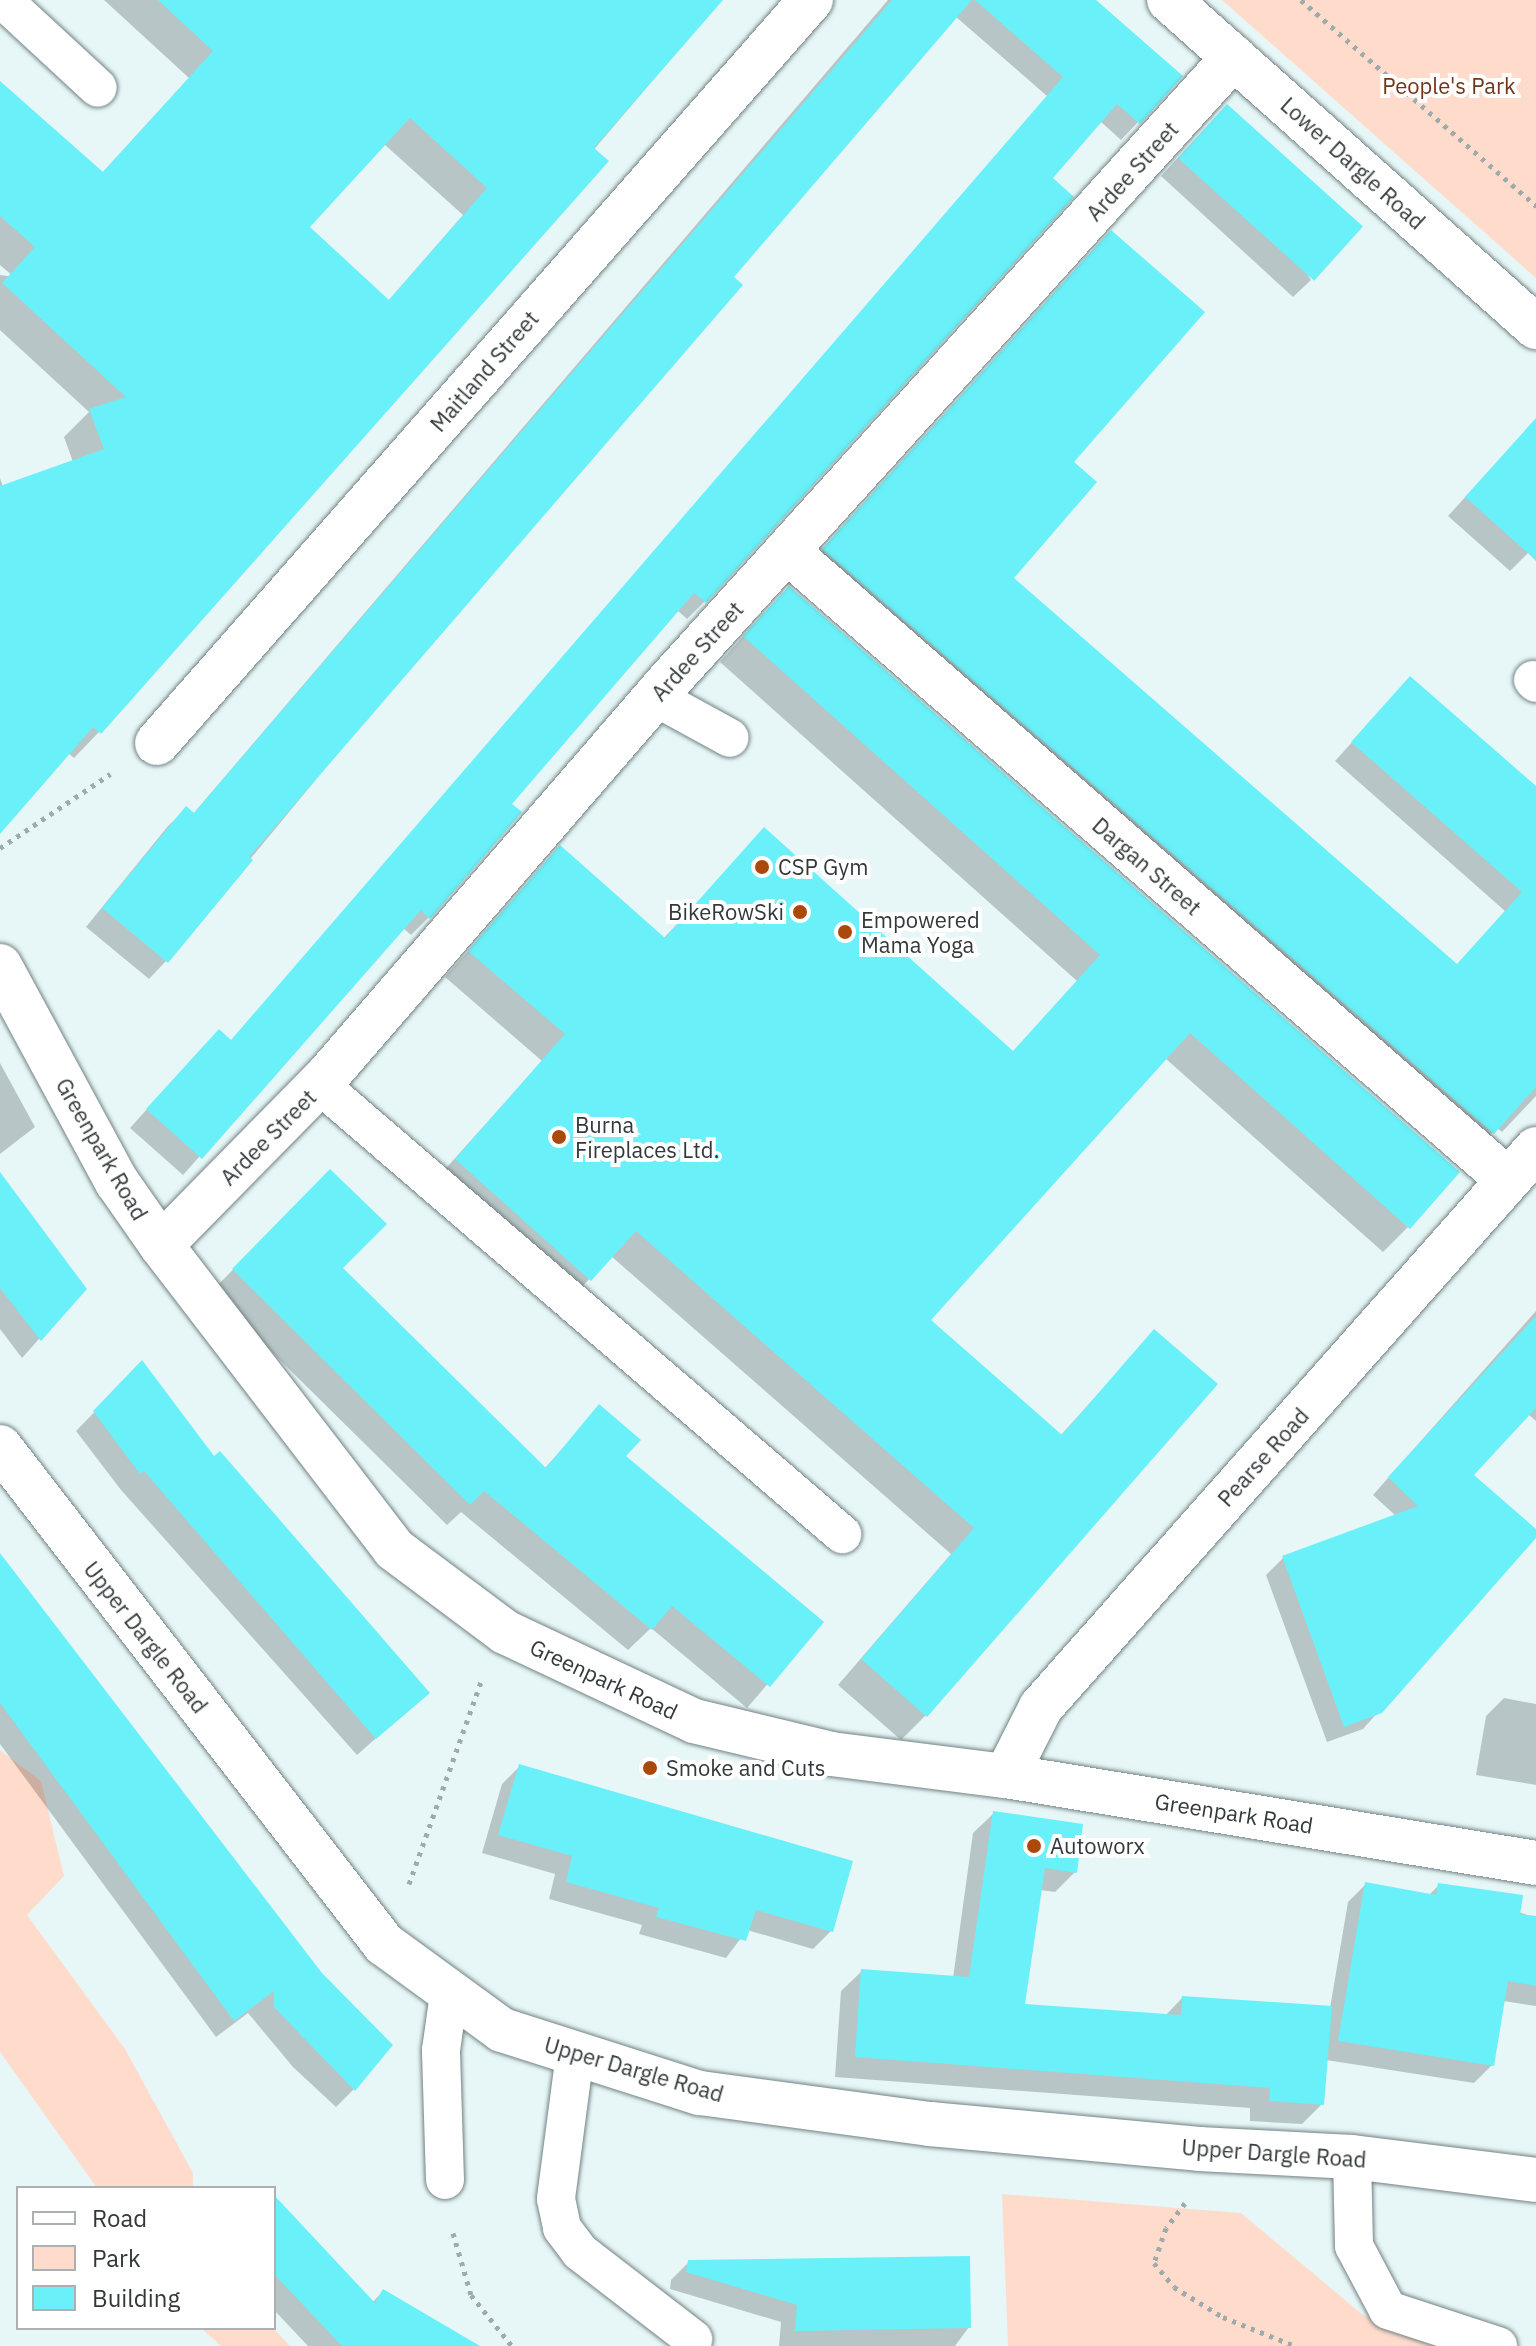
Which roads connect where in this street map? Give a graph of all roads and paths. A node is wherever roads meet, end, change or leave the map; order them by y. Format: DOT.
graph roads {
  1 [pos="3,0"];
  2 [pos="811,0"];
  3 [pos="1169,0"];
  4 [pos="1301,0"];
  5 [pos="1234,57"];
  6 [pos="98,88"];
  7 [pos="1536,206"];
  8 [pos="1536,327"];
  9 [pos="787,551"];
  10 [pos="655,697"];
  11 [pos="730,738"];
  12 [pos="157,743"];
  13 [pos="0,848"];
  14 [pos="0,966"];
  15 [pos="320,1085"];
  16 [pos="1522,1165"];
  17 [pos="161,1245"];
  18 [pos="0,1447"];
  19 [pos="842,1534"];
  20 [pos="505,1632"];
  21 [pos="1006,1776"];
  22 [pos="1536,1863"];
  23 [pos="384,1944"];
  24 [pos="449,1994"];
  25 [pos="575,2054"];
  26 [pos="1199,2149"];
  27 [pos="1352,2157"];
  28 [pos="445,2180"];
  29 [pos="1536,2180"];
  30 [pos="693,2339"];
  31 [pos="512,2346"];
  32 [pos="1295,2346"];
  33 [pos="1498,2346"];
  1 -- 6 [label="lane"];
  2 -- 12 [label="street, Maitland Street"];
  3 -- 5 [label="street, Lower Dargle Road"];
  4 -- 7 [label="path"];
  5 -- 8 [label="street, Lower Dargle Road"];
  5 -- 9 [label="street, Ardee Street"];
  9 -- 10 [label="street, Ardee Street"];
  9 -- 16 [label="street, Dargan Street"];
  10 -- 11 [label="lane"];
  10 -- 15 [label="street, Ardee Street"];
  12 -- 13 [label="path"];
  14 -- 17 [label="street, Greenpark Road"];
  15 -- 17 [label="street, Ardee Street"];
  15 -- 19 [label="lane"];
  16 -- 21 [label="street, Pearse Road"];
  17 -- 20 [label="street, Greenpark Road"];
  18 -- 23 [label="street, Upper Dargle Road"];
  20 -- 21 [label="street, Greenpark Road"];
  20 -- 23 [label="path"];
  21 -- 22 [label="street, Greenpark Road"];
  23 -- 24 [label="street, Upper Dargle Road"];
  24 -- 25 [label="street, Upper Dargle Road"];
  24 -- 28 [label="lane"];
  25 -- 26 [label="street, Upper Dargle Road"];
  25 -- 30 [label="lane"];
  26 -- 27 [label="street, Upper Dargle Road"];
  26 -- 32 [label="path"];
  27 -- 29 [label="street, Upper Dargle Road"];
  27 -- 33 [label="lane"];
  28 -- 31 [label="path"];
}
